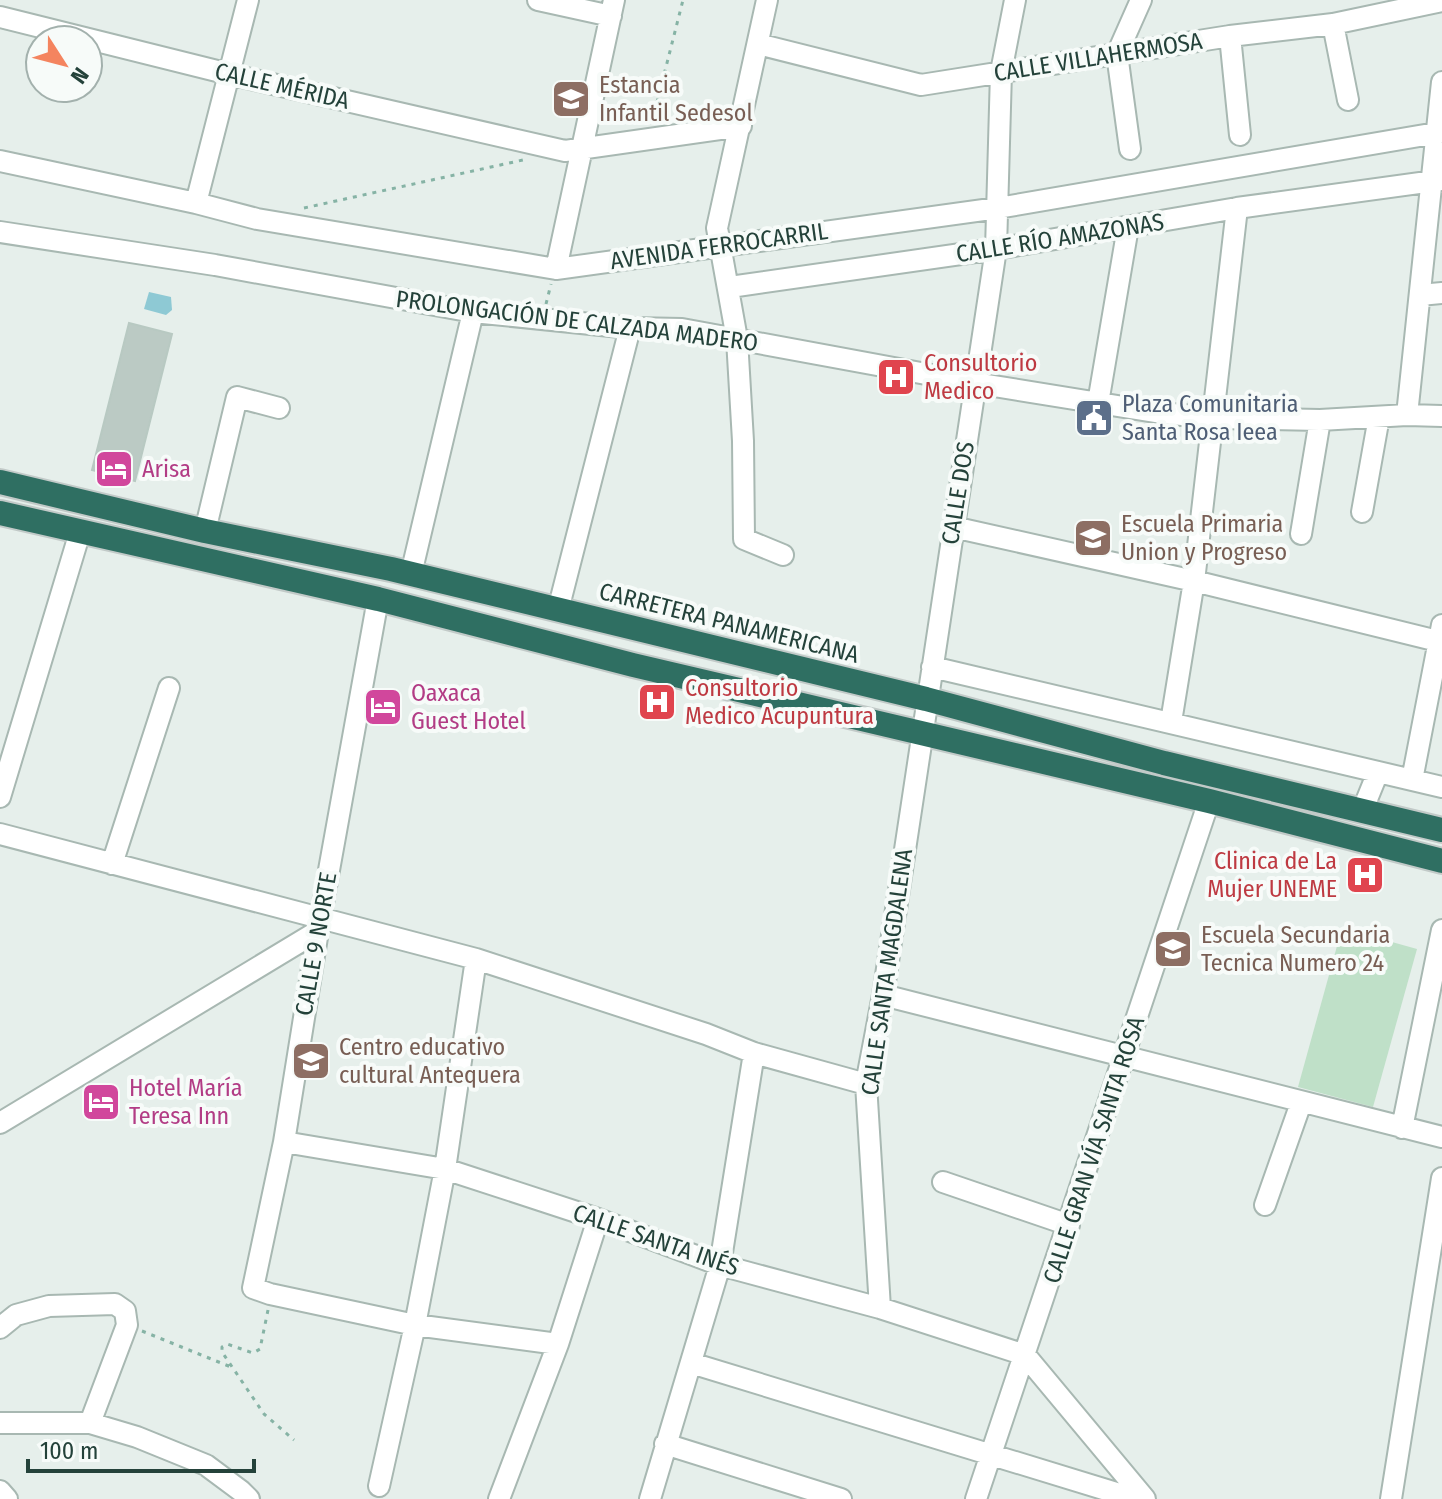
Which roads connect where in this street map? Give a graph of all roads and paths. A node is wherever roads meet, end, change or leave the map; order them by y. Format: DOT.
graph roads {
  1 [pos="248,0"];
  2 [pos="538,0"];
  3 [pos="683,0"];
  4 [pos="767,0"];
  5 [pos="1015,0"];
  6 [pos="1141,0"];
  7 [pos="1442,1"];
  8 [pos="612,8"];
  9 [pos="0,17"];
  10 [pos="1333,24"];
  11 [pos="1230,36"];
  12 [pos="758,44"];
  13 [pos="1117,54"];
  14 [pos="1001,72"];
  15 [pos="229,74"];
  16 [pos="1442,82"];
  17 [pos="1348,100"];
  18 [pos="741,126"];
  19 [pos="1439,132"];
  20 [pos="1240,135"];
  21 [pos="648,137"];
  22 [pos="1130,149"];
  23 [pos="574,150"];
  24 [pos="534,158"];
  25 [pos="0,161"];
  26 [pos="1436,181"];
  27 [pos="196,203"];
  28 [pos="998,208"];
  29 [pos="1237,208"];
  30 [pos="303,209"];
  31 [pos="1128,227"];
  32 [pos="0,232"];
  33 [pos="721,246"];
  34 [pos="996,249"];
  35 [pos="556,269"];
  36 [pos="730,287"];
  37 [pos="1442,293"];
  38 [pos="1420,295"];
  39 [pos="473,312"];
  40 [pos="541,319"];
  41 [pos="630,328"];
  42 [pos="737,339"];
  43 [pos="975,383"];
  44 [pos="1098,403"];
  45 [pos="279,408"];
  46 [pos="1407,415"];
  47 [pos="1442,416"];
  48 [pos="1379,417"];
  49 [pos="1214,418"];
  50 [pos="1320,420"];
  51 [pos="0,482"];
  52 [pos="1362,512"];
  53 [pos="0,513"];
  54 [pos="953,527"];
  55 [pos="205,531"];
  56 [pos="80,532"];
  57 [pos="1301,534"];
  58 [pos="783,555"];
  59 [pos="411,574"];
  60 [pos="1194,581"];
  61 [pos="378,599"];
  62 [pos="558,610"];
  63 [pos="1441,636"];
  64 [pos="932,667"];
  65 [pos="169,688"];
  66 [pos="926,699"];
  67 [pos="1171,722"];
  68 [pos="921,732"];
  69 [pos="1378,772"];
  70 [pos="1412,780"];
  71 [pos="1442,787"];
  72 [pos="0,797"];
  73 [pos="1209,801"];
  74 [pos="1363,809"];
  75 [pos="1442,830"];
  76 [pos="0,834"];
  77 [pos="1442,861"];
  78 [pos="112,864"];
  79 [pos="319,924"];
  80 [pos="1442,930"];
  81 [pos="476,959"];
  82 [pos="883,995"];
  83 [pos="754,1053"];
  84 [pos="1124,1057"];
  85 [pos="866,1084"];
  86 [pos="1301,1103"];
  87 [pos="0,1123"];
  88 [pos="1402,1128"];
  89 [pos="1442,1137"];
  90 [pos="284,1142"];
  91 [pos="445,1169"];
  92 [pos="1442,1178"];
  93 [pos="943,1182"];
  94 [pos="1265,1205"];
  95 [pos="598,1219"];
  96 [pos="1069,1225"];
  97 [pos="720,1265"];
  98 [pos="261,1291"];
  99 [pos="880,1308"];
  100 [pos="127,1325"];
  101 [pos="415,1325"];
  102 [pos="0,1328"];
  103 [pos="558,1344"];
  104 [pos="1025,1355"];
  105 [pos="691,1363"];
  106 [pos="235,1369"];
  107 [pos="0,1423"];
  108 [pos="90,1423"];
  109 [pos="294,1440"];
  110 [pos="665,1444"];
  111 [pos="990,1456"];
  112 [pos="379,1486"];
  113 [pos="0,1491"];
  114 [pos="7,1499"];
  115 [pos="249,1499"];
  116 [pos="499,1499"];
  117 [pos="650,1499"];
  118 [pos="841,1499"];
  119 [pos="976,1499"];
  120 [pos="1136,1499"];
  121 [pos="1145,1499"];
  122 [pos="1391,1499"];
  1 -- 15 [label="street"];
  2 -- 8 [label="street"];
  3 -- 21 [label="path"];
  4 -- 12 [label="street"];
  5 -- 14 [label="street, CALLE DOS"];
  6 -- 13 [label="street"];
  7 -- 10 [label="street, CALLE VILLAHERMOSA"];
  8 -- 23 [label="street"];
  9 -- 15 [label="street, CALLE MÉRIDA"];
  10 -- 11 [label="street, CALLE VILLAHERMOSA"];
  10 -- 17 [label="street"];
  11 -- 13 [label="street, CALLE VILLAHERMOSA"];
  11 -- 20 [label="street"];
  12 -- 14 [label="street, CALLE VILLAHERMOSA"];
  12 -- 18 [label="street"];
  13 -- 14 [label="street, CALLE VILLAHERMOSA"];
  13 -- 22 [label="street"];
  14 -- 28 [label="street, CALLE DOS"];
  15 -- 23 [label="street, CALLE MÉRIDA"];
  15 -- 27 [label="street"];
  16 -- 19 [label="street"];
  18 -- 21 [label="street"];
  18 -- 33 [label="street"];
  19 -- 26 [label="street"];
  19 -- 28 [label="street, AVENIDA FERROCARRIL"];
  21 -- 23 [label="street"];
  23 -- 35 [label="street"];
  24 -- 30 [label="path"];
  25 -- 27 [label="street, AVENIDA FERROCARRIL"];
  26 -- 29 [label="street, CALLE RÍO AMAZONAS"];
  26 -- 38 [label="street"];
  27 -- 35 [label="street, AVENIDA FERROCARRIL"];
  28 -- 33 [label="street, AVENIDA FERROCARRIL"];
  28 -- 34 [label="street, CALLE DOS"];
  29 -- 31 [label="street, CALLE RÍO AMAZONAS"];
  29 -- 49 [label="street"];
  31 -- 34 [label="street, CALLE RÍO AMAZONAS"];
  31 -- 44 [label="street"];
  32 -- 39 [label="street, PROLONGACIÓN DE CALZADA MADERO"];
  33 -- 35 [label="street, AVENIDA FERROCARRIL"];
  33 -- 36 [label="street"];
  34 -- 36 [label="street, CALLE RÍO AMAZONAS"];
  34 -- 43 [label="street, CALLE DOS"];
  35 -- 40 [label="path"];
  36 -- 42 [label="street"];
  37 -- 38 [label="street"];
  38 -- 46 [label="street"];
  39 -- 40 [label="street, PROLONGACIÓN DE CALZADA MADERO"];
  39 -- 59 [label="street"];
  40 -- 41 [label="street, PROLONGACIÓN DE CALZADA MADERO"];
  41 -- 42 [label="street, PROLONGACIÓN DE CALZADA MADERO"];
  41 -- 62 [label="street"];
  42 -- 43 [label="street, PROLONGACIÓN DE CALZADA MADERO"];
  42 -- 58 [label="street"];
  43 -- 44 [label="street, PROLONGACIÓN DE CALZADA MADERO"];
  43 -- 54 [label="street, CALLE DOS"];
  44 -- 49 [label="street, PROLONGACIÓN DE CALZADA MADERO"];
  45 -- 55 [label="street"];
  46 -- 47 [label="street, PROLONGACIÓN DE CALZADA MADERO"];
  46 -- 48 [label="street, PROLONGACIÓN DE CALZADA MADERO"];
  48 -- 50 [label="street, PROLONGACIÓN DE CALZADA MADERO"];
  48 -- 52 [label="street"];
  49 -- 50 [label="street, PROLONGACIÓN DE CALZADA MADERO"];
  49 -- 60 [label="street"];
  50 -- 57 [label="street"];
  51 -- 55 [label="highway, CARRETERA PANAMERICANA"];
  53 -- 56 [label="highway"];
  54 -- 60 [label="street"];
  54 -- 64 [label="street, CALLE DOS"];
  55 -- 59 [label="highway, CARRETERA PANAMERICANA"];
  56 -- 61 [label="highway"];
  56 -- 72 [label="street"];
  59 -- 62 [label="highway, CARRETERA PANAMERICANA"];
  60 -- 63 [label="street"];
  60 -- 67 [label="street"];
  61 -- 68 [label="highway"];
  61 -- 79 [label="street, CALLE 9 NORTE"];
  62 -- 66 [label="highway, CARRETERA PANAMERICANA"];
  63 -- 70 [label="street"];
  64 -- 66 [label="street, CALLE DOS"];
  64 -- 67 [label="street"];
  65 -- 78 [label="street"];
  66 -- 68 [label="street, CALLE SANTA MAGDALENA"];
  66 -- 74 [label="highway, CARRETERA PANAMERICANA"];
  67 -- 69 [label="street"];
  68 -- 73 [label="highway"];
  68 -- 82 [label="street, CALLE SANTA MAGDALENA"];
  69 -- 70 [label="street"];
  69 -- 74 [label="street"];
  70 -- 71 [label="street"];
  73 -- 77 [label="highway"];
  73 -- 84 [label="street, CALLE GRAN VÍA SANTA ROSA"];
  74 -- 75 [label="highway, CARRETERA PANAMERICANA"];
  76 -- 78 [label="street"];
  78 -- 79 [label="street"];
  79 -- 81 [label="street"];
  79 -- 87 [label="street"];
  79 -- 90 [label="street, CALLE 9 NORTE"];
  80 -- 88 [label="street"];
  81 -- 83 [label="street"];
  81 -- 91 [label="street"];
  82 -- 84 [label="street"];
  82 -- 85 [label="street, CALLE SANTA MAGDALENA"];
  83 -- 85 [label="street"];
  83 -- 97 [label="street"];
  84 -- 86 [label="street"];
  84 -- 96 [label="street, CALLE GRAN VÍA SANTA ROSA"];
  85 -- 99 [label="street, CALLE SANTA MAGDALENA"];
  86 -- 88 [label="street"];
  86 -- 94 [label="street"];
  88 -- 89 [label="street"];
  90 -- 91 [label="street, CALLE SANTA INÉS"];
  90 -- 98 [label="street, CALLE 9 NORTE"];
  91 -- 95 [label="street, CALLE SANTA INÉS"];
  91 -- 101 [label="street"];
  92 -- 122 [label="street"];
  93 -- 96 [label="street"];
  95 -- 97 [label="street, CALLE SANTA INÉS"];
  95 -- 103 [label="street"];
  96 -- 104 [label="street, CALLE GRAN VÍA SANTA ROSA"];
  97 -- 99 [label="street, CALLE SANTA INÉS"];
  97 -- 105 [label="street"];
  98 -- 101 [label="street"];
  98 -- 106 [label="path"];
  99 -- 104 [label="street, CALLE SANTA INÉS"];
  100 -- 102 [label="street"];
  100 -- 106 [label="path"];
  100 -- 108 [label="street"];
  101 -- 103 [label="street"];
  101 -- 112 [label="street"];
  103 -- 116 [label="street"];
  104 -- 111 [label="street, CALLE GRAN VÍA SANTA ROSA"];
  104 -- 121 [label="street"];
  105 -- 110 [label="street"];
  105 -- 111 [label="street"];
  106 -- 109 [label="path"];
  107 -- 108 [label="street"];
  108 -- 115 [label="street"];
  110 -- 117 [label="street"];
  110 -- 118 [label="street"];
  111 -- 119 [label="street, CALLE GRAN VÍA SANTA ROSA"];
  111 -- 120 [label="street"];
  113 -- 114 [label="street"];
}
